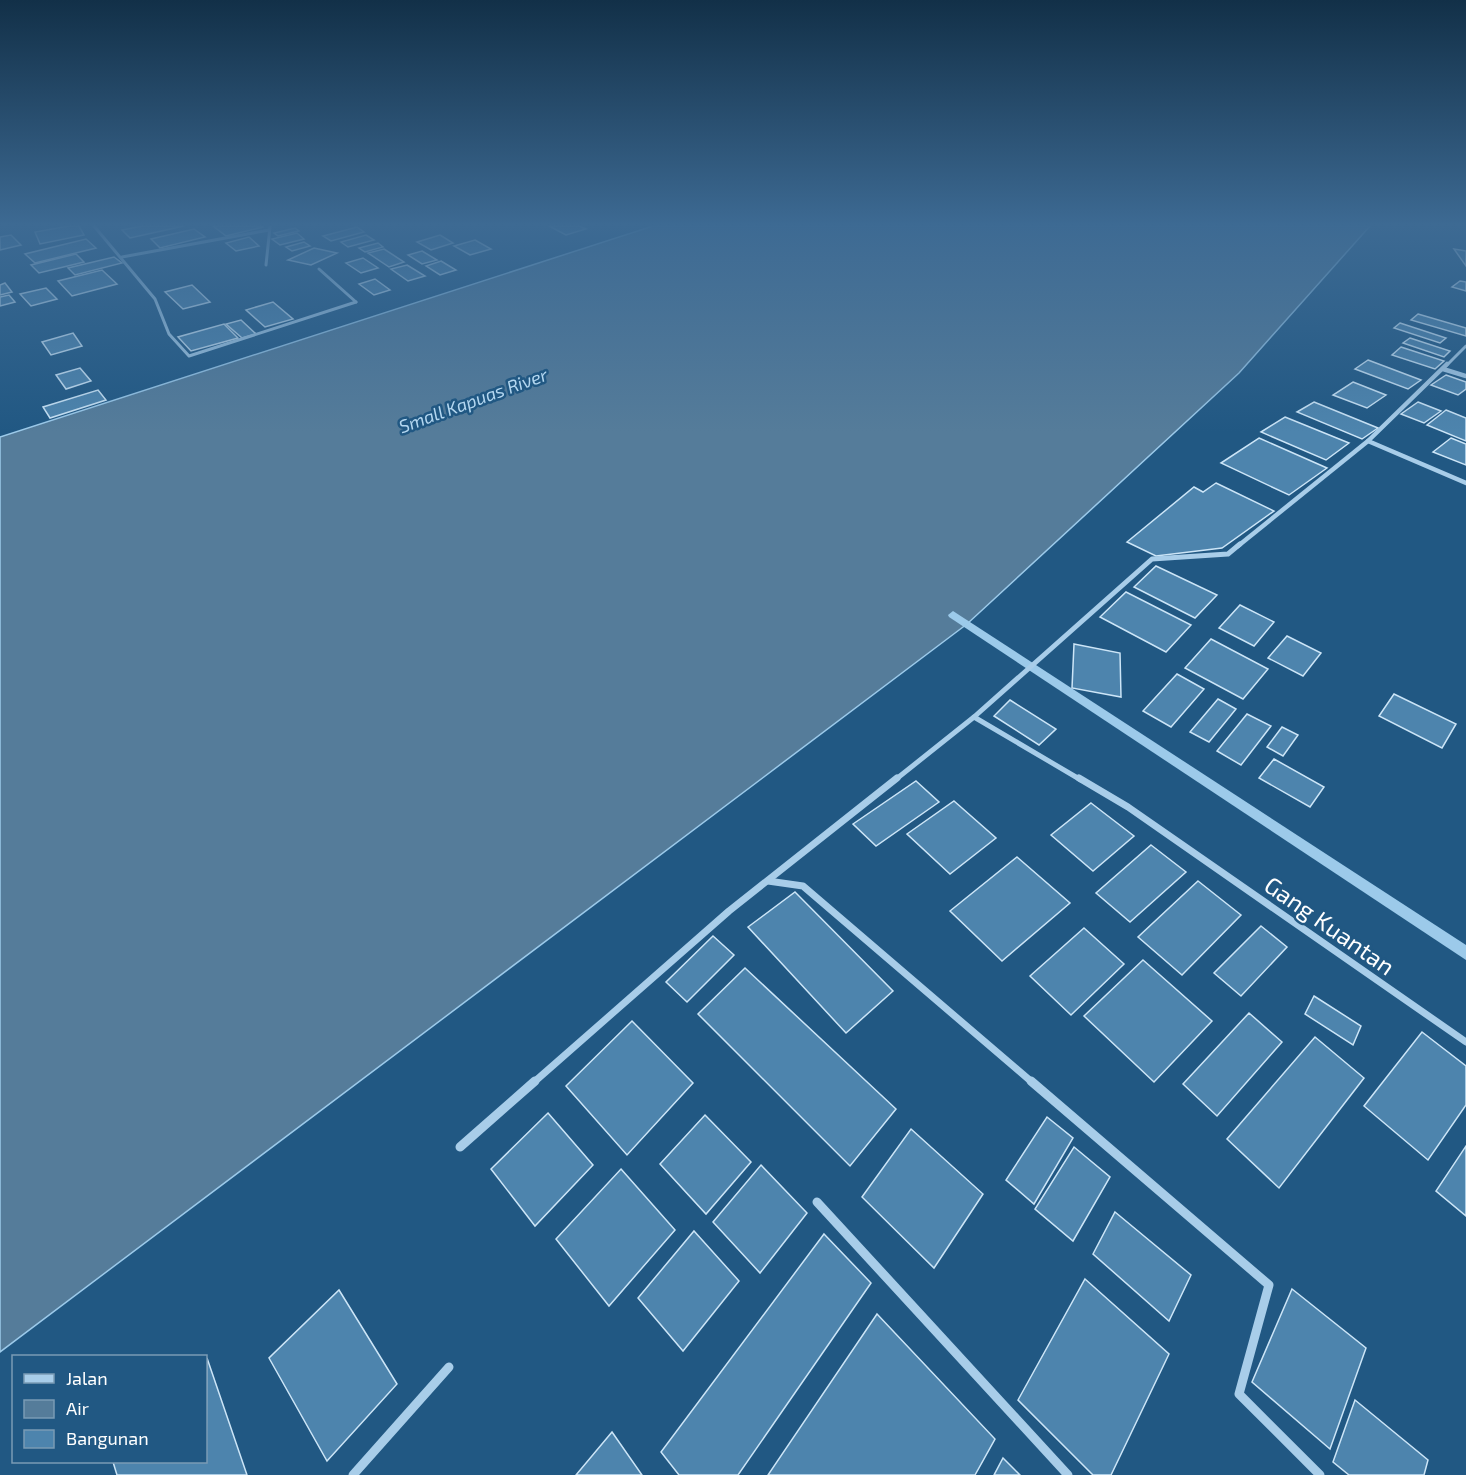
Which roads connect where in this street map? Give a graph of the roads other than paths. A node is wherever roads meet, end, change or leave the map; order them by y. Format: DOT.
graph roads {
  1 [pos="152,295"];
  2 [pos="348,295"];
  3 [pos="1466,346"];
  4 [pos="1443,369"];
  5 [pos="1466,376"];
  6 [pos="1368,441"];
  7 [pos="1466,483"];
  8 [pos="974,717"];
  9 [pos="768,881"];
  10 [pos="1466,1042"];
  11 [pos="460,1147"];
  12 [pos="817,1202"];
  13 [pos="449,1367"];
  14 [pos="353,1475"];
  15 [pos="1068,1475"];
  16 [pos="1320,1475"];
  1 -- 2 [label="street"];
  3 -- 4 [label="street"];
  4 -- 5 [label="street"];
  4 -- 6 [label="street"];
  6 -- 7 [label="street"];
  6 -- 8 [label="street"];
  8 -- 9 [label="street"];
  8 -- 10 [label="street, Gang Kuantan"];
  9 -- 11 [label="street"];
  9 -- 16 [label="street"];
  12 -- 15 [label="street"];
  13 -- 14 [label="street"];
}
